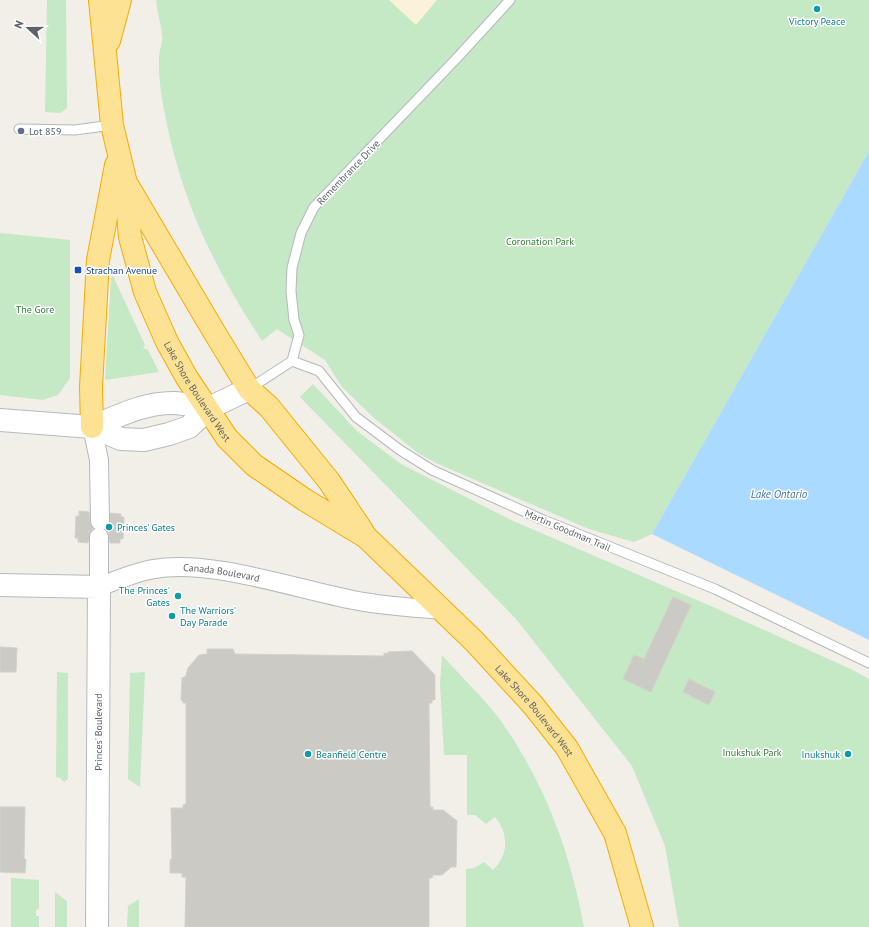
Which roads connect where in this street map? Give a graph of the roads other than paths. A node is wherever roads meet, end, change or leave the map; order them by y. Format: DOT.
graph roads {
  1 [pos="100,0"];
  2 [pos="120,0"];
  3 [pos="510,0"];
  4 [pos="106,54"];
  5 [pos="112,125"];
  6 [pos="19,130"];
  7 [pos="118,154"];
  8 [pos="125,179"];
  9 [pos="292,361"];
  10 [pos="250,389"];
  11 [pos="209,408"];
  12 [pos="0,420"];
  13 [pos="92,427"];
  14 [pos="366,537"];
  15 [pos="0,585"];
  16 [pos="99,586"];
  17 [pos="443,610"];
  18 [pos="869,663"];
  19 [pos="641,926"];
  20 [pos="97,927"];
  1 -- 4 [label="highway, Lake Shore Boulevard West"];
  2 -- 4 [label="highway, Lake Shore Boulevard West"];
  3 -- 9 [label="lane, Remembrance Drive"];
  4 -- 5 [label="highway, Lake Shore Boulevard West"];
  5 -- 6 [label="lane"];
  5 -- 7 [label="highway, Lake Shore Boulevard West"];
  7 -- 8 [label="highway, Lake Shore Boulevard West"];
  7 -- 13 [label="highway"];
  8 -- 10 [label="highway, Lake Shore Boulevard West"];
  8 -- 11 [label="highway, Lake Shore Boulevard West"];
  9 -- 10 [label="lane"];
  9 -- 18 [label="lane, Martin Goodman Trail"];
  10 -- 11 [label="street"];
  10 -- 14 [label="highway, Lake Shore Boulevard West"];
  11 -- 13 [label="street"];
  11 -- 13 [label="street"];
  11 -- 14 [label="highway, Lake Shore Boulevard West"];
  12 -- 13 [label="street"];
  13 -- 16 [label="street, Princes' Boulevard"];
  14 -- 17 [label="highway, Lake Shore Boulevard West"];
  15 -- 16 [label="street, Canada Boulevard"];
  16 -- 17 [label="street, Canada Boulevard"];
  16 -- 20 [label="street, Princes' Boulevard"];
  17 -- 19 [label="highway, Lake Shore Boulevard West"];
}
